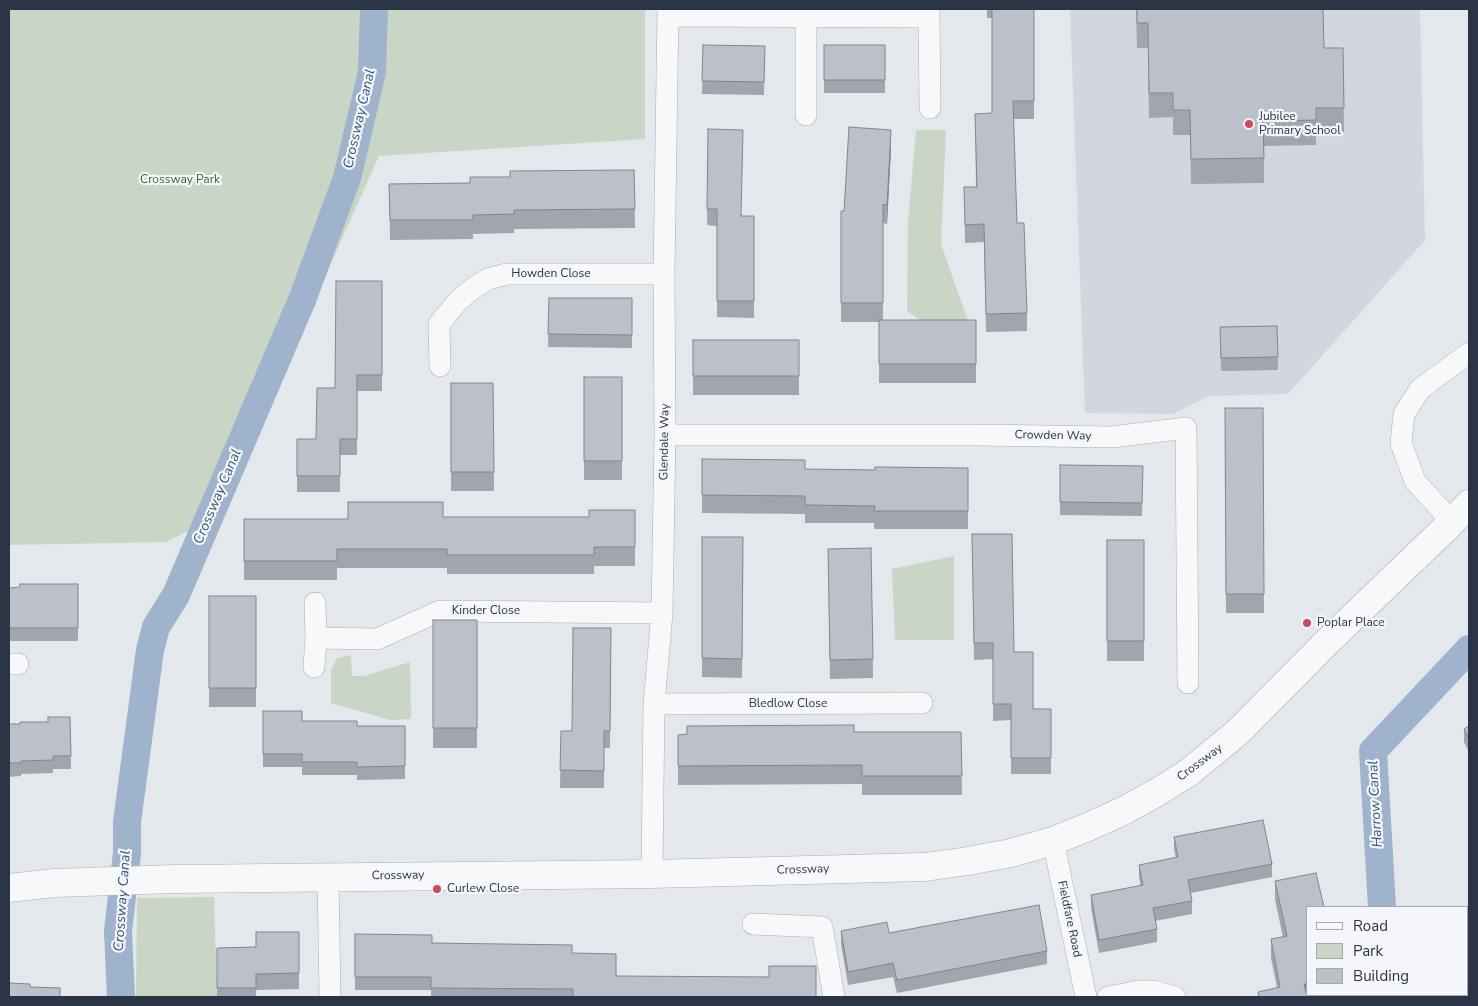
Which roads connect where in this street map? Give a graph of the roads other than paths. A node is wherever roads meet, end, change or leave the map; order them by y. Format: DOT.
graph roads {
  1 [pos="668,12"];
  2 [pos="929,13"];
  3 [pos="806,17"];
  4 [pos="930,108"];
  5 [pos="806,115"];
  6 [pos="664,274"];
  7 [pos="1469,353"];
  8 [pos="440,366"];
  9 [pos="666,435"];
  10 [pos="1460,513"];
  11 [pos="315,603"];
  12 [pos="662,613"];
  13 [pos="316,638"];
  14 [pos="314,667"];
  15 [pos="1188,683"];
  16 [pos="922,703"];
  17 [pos="654,704"];
  18 [pos="1053,841"];
  19 [pos="652,874"];
  20 [pos="328,877"];
  21 [pos="9,888"];
  22 [pos="753,924"];
  23 [pos="330,997"];
  24 [pos="834,997"];
  25 [pos="1086,997"];
  26 [pos="1108,997"];
  27 [pos="1175,997"];
  1 -- 3 [label="street"];
  1 -- 6 [label="street, Glendale Way"];
  2 -- 3 [label="street"];
  2 -- 4 [label="street"];
  3 -- 5 [label="street"];
  6 -- 8 [label="street, Howden Close"];
  6 -- 9 [label="street, Glendale Way"];
  7 -- 10 [label="street"];
  9 -- 12 [label="street, Glendale Way"];
  9 -- 15 [label="street, Crowden Way"];
  10 -- 18 [label="street, Crossway"];
  11 -- 13 [label="street"];
  12 -- 13 [label="street, Kinder Close"];
  12 -- 17 [label="street, Glendale Way"];
  13 -- 14 [label="street"];
  16 -- 17 [label="street, Bledlow Close"];
  17 -- 19 [label="street, Glendale Way"];
  18 -- 19 [label="street, Crossway"];
  18 -- 25 [label="street, Fieldfare Road"];
  19 -- 20 [label="street, Crossway"];
  20 -- 21 [label="street, Crossway"];
  20 -- 23 [label="street"];
  22 -- 24 [label="street"];
  26 -- 27 [label="street"];
}
